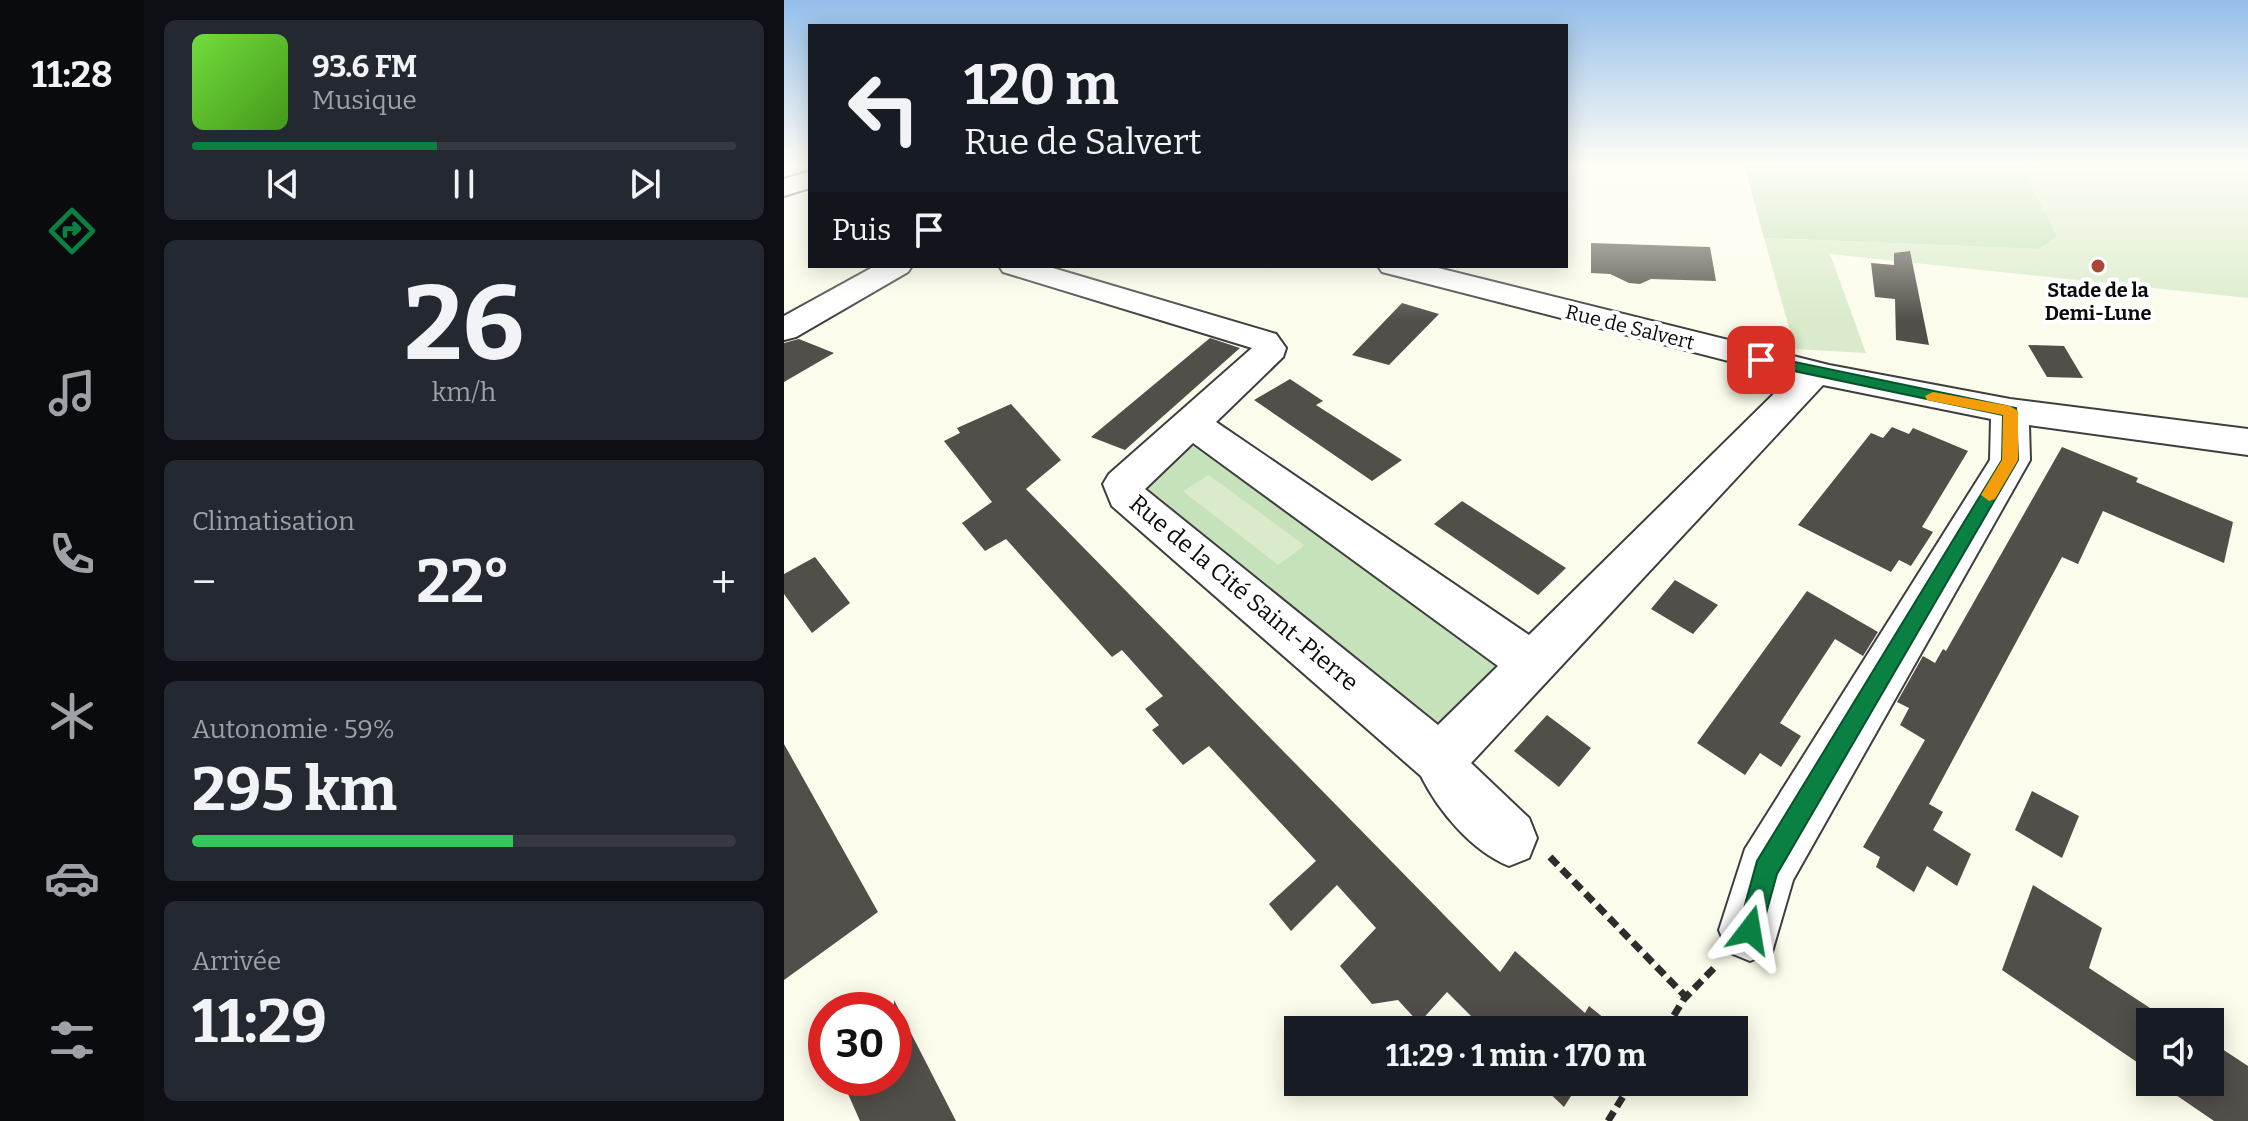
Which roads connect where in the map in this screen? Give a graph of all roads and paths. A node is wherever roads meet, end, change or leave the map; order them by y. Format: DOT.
graph roads {
  1 [pos="893,268"];
  2 [pos="1021,268"];
  3 [pos="1401,268"];
  4 [pos="784,330"];
  5 [pos="1815,373"];
  6 [pos="2010,411"];
  7 [pos="1191,423"];
  8 [pos="2248,442"];
  9 [pos="1534,665"];
  10 [pos="1440,759"];
  11 [pos="1509,838"];
  12 [pos="1750,930"];
  13 [pos="1686,997"];
  14 [pos="1674,1016"];
  15 [pos="1623,1096"];
  16 [pos="1608,1121"];
  1 -- 4 [label="street"];
  2 -- 7 [label="street, Rue de la Cité Saint-Pierre"];
  3 -- 5 [label="street, Rue de Salvert"];
  5 -- 6 [label="street, Rue de Salvert"];
  5 -- 9 [label="street"];
  6 -- 8 [label="street, Rue de Salvert"];
  6 -- 12 [label="street"];
  7 -- 9 [label="street"];
  7 -- 10 [label="street, Rue de la Cité Saint-Pierre"];
  9 -- 10 [label="street"];
  10 -- 11 [label="street, Rue de la Cité Saint-Pierre"];
  11 -- 13 [label="path"];
  12 -- 13 [label="path"];
  13 -- 14 [label="path"];
  15 -- 16 [label="path"];
}
